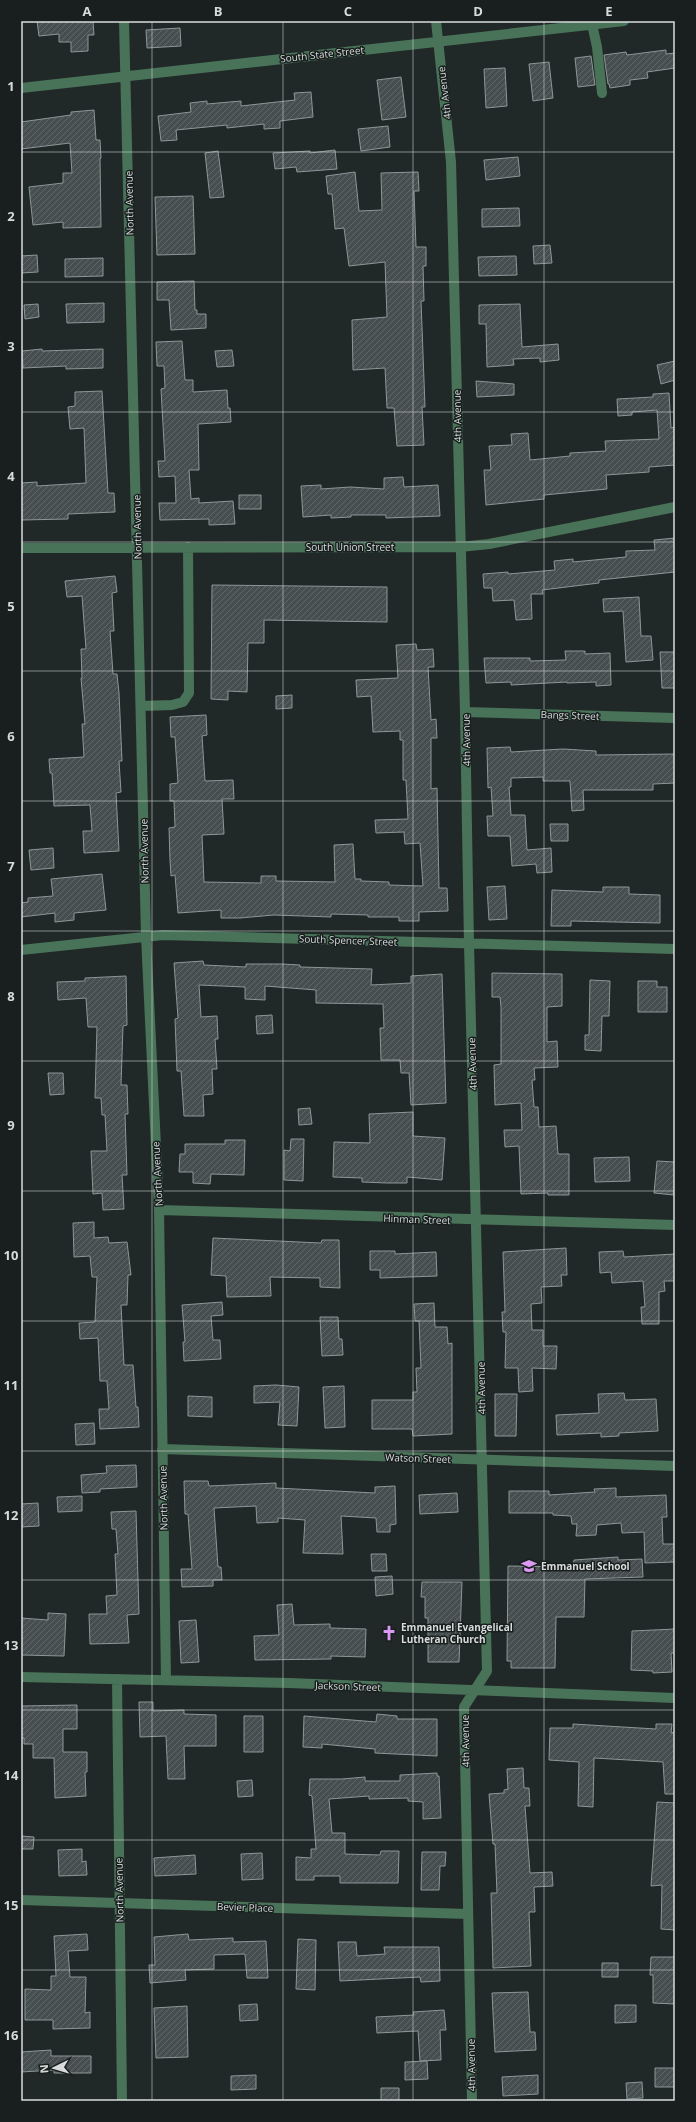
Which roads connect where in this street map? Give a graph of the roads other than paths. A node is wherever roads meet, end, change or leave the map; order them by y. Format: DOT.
graph roads {
  1 [pos="124,21"];
  2 [pos="436,21"];
  3 [pos="624,21"];
  4 [pos="592,24"];
  5 [pos="438,41"];
  6 [pos="125,77"];
  7 [pos="21,88"];
  8 [pos="602,93"];
  9 [pos="675,507"];
  10 [pos="138,547"];
  11 [pos="188,547"];
  12 [pos="460,547"];
  13 [pos="21,548"];
  14 [pos="141,706"];
  15 [pos="465,712"];
  16 [pos="675,718"];
  17 [pos="146,936"];
  18 [pos="469,944"];
  19 [pos="675,949"];
  20 [pos="21,950"];
  21 [pos="159,1210"];
  22 [pos="476,1220"];
  23 [pos="675,1225"];
  24 [pos="162,1449"];
  25 [pos="482,1460"];
  26 [pos="675,1466"];
  27 [pos="21,1676"];
  28 [pos="117,1679"];
  29 [pos="166,1680"];
  30 [pos="475,1691"];
  31 [pos="675,1698"];
  32 [pos="21,1900"];
  33 [pos="119,1903"];
  34 [pos="468,1914"];
  35 [pos="122,2101"];
  36 [pos="472,2101"];
  1 -- 6 [label="street, North Avenue"];
  2 -- 5 [label="street, 4th Avenue"];
  3 -- 4 [label="street, South State Street"];
  4 -- 5 [label="street, South State Street"];
  4 -- 8 [label="street"];
  5 -- 6 [label="street, South State Street"];
  5 -- 12 [label="street, 4th Avenue"];
  6 -- 7 [label="street, South State Street"];
  6 -- 10 [label="street, North Avenue"];
  9 -- 12 [label="street, South Union Street"];
  10 -- 11 [label="street, South Union Street"];
  10 -- 13 [label="street, South Union Street"];
  10 -- 14 [label="street, North Avenue"];
  11 -- 12 [label="street, South Union Street"];
  11 -- 14 [label="street"];
  12 -- 15 [label="street, 4th Avenue"];
  14 -- 17 [label="street, North Avenue"];
  15 -- 16 [label="street, Bangs Street"];
  15 -- 18 [label="street, 4th Avenue"];
  17 -- 18 [label="street, South Spencer Street"];
  17 -- 20 [label="street, South Spencer Street"];
  17 -- 21 [label="street, North Avenue"];
  18 -- 19 [label="street, South Spencer Street"];
  18 -- 22 [label="street, 4th Avenue"];
  21 -- 22 [label="street, Hinman Street"];
  21 -- 24 [label="street, North Avenue"];
  22 -- 23 [label="street, Hinman Street"];
  22 -- 25 [label="street, 4th Avenue"];
  24 -- 25 [label="street, Watson Street"];
  24 -- 29 [label="street, North Avenue"];
  25 -- 26 [label="street, Watson Street"];
  25 -- 30 [label="street, 4th Avenue"];
  27 -- 28 [label="street, Jackson Street"];
  28 -- 29 [label="street, Jackson Street"];
  28 -- 33 [label="street, North Avenue"];
  29 -- 30 [label="street, Jackson Street"];
  30 -- 31 [label="street, Jackson Street"];
  30 -- 34 [label="street, 4th Avenue"];
  32 -- 33 [label="street, Bevier Place"];
  33 -- 34 [label="street, Bevier Place"];
  33 -- 35 [label="street, North Avenue"];
  34 -- 36 [label="street, 4th Avenue"];
}
